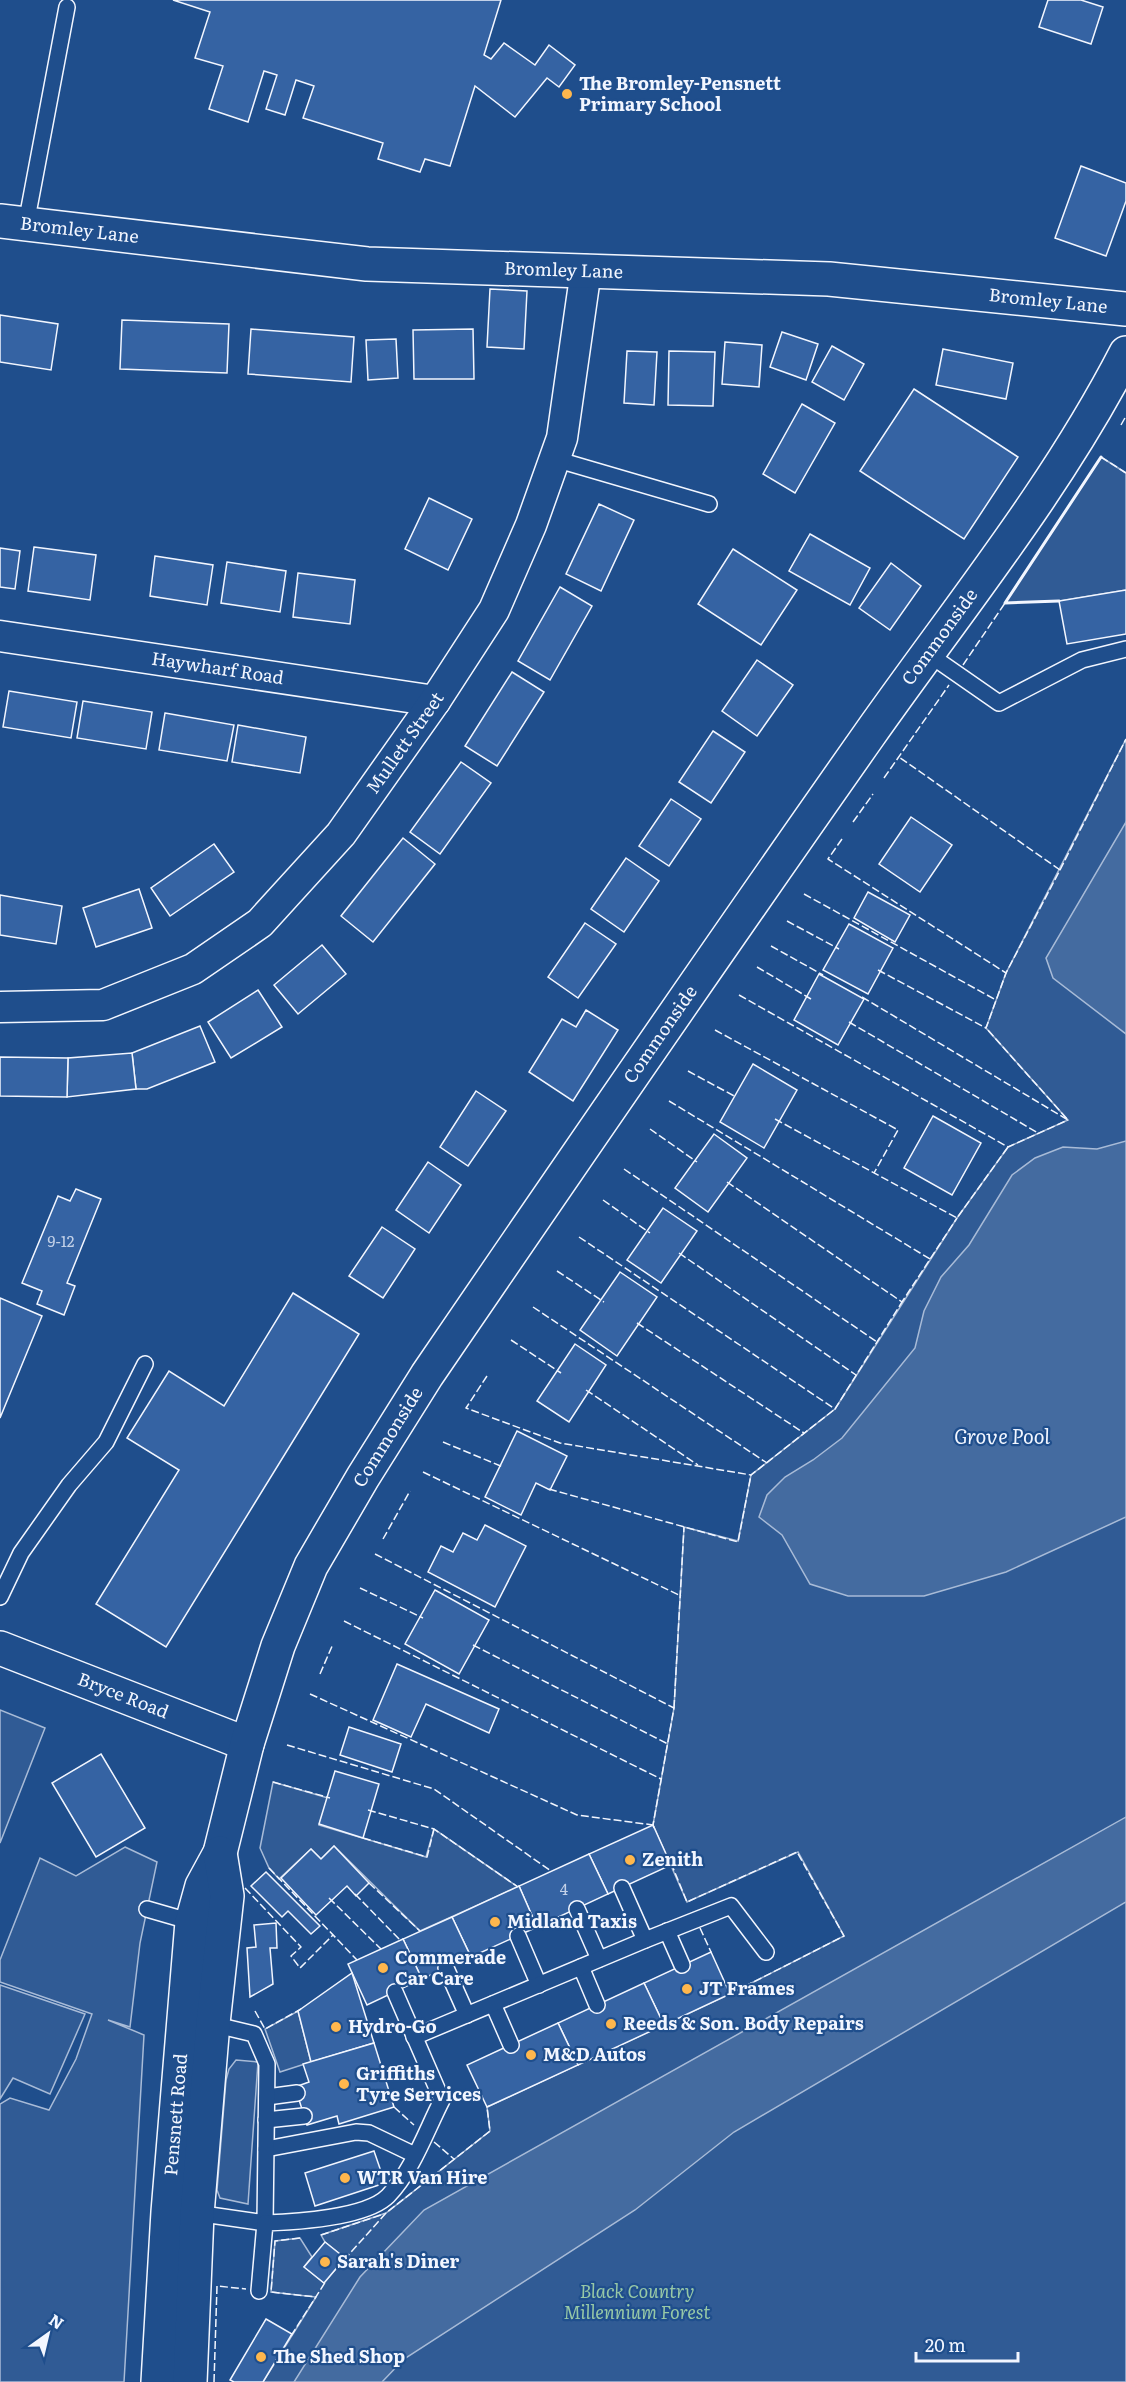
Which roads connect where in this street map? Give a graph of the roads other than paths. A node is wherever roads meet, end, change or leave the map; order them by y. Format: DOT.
graph roads {
  1 [pos="67,7"];
  2 [pos="13,223"];
  3 [pos="586,270"];
  4 [pos="1126,309"];
  5 [pos="1126,353"];
  6 [pos="555,459"];
  7 [pos="710,504"];
  8 [pos="0,636"];
  9 [pos="1126,650"];
  10 [pos="927,653"];
  11 [pos="435,701"];
  12 [pos="0,1007"];
  13 [pos="145,1364"];
  14 [pos="0,1597"];
  15 [pos="0,1648"];
  16 [pos="247,1744"];
  17 [pos="220,1853"];
  18 [pos="622,1888"];
  19 [pos="147,1909"];
  20 [pos="577,1909"];
  21 [pos="192,1922"];
  22 [pos="667,1930"];
  23 [pos="518,1936"];
  24 [pos="645,1940"];
  25 [pos="766,1952"];
  26 [pos="599,1959"];
  27 [pos="682,1965"];
  28 [pos="581,1967"];
  29 [pos="446,1968"];
  30 [pos="539,1984"];
  31 [pos="395,1992"];
  32 [pos="493,2004"];
  33 [pos="597,2005"];
  34 [pos="466,2015"];
  35 [pos="213,2023"];
  36 [pos="414,2037"];
  37 [pos="511,2045"];
  38 [pos="180,2071"];
  39 [pos="297,2093"];
  40 [pos="267,2097"];
  41 [pos="304,2116"];
  42 [pos="266,2120"];
  43 [pos="266,2149"];
  44 [pos="415,2155"];
  45 [pos="170,2186"];
  46 [pos="197,2214"];
  47 [pos="265,2223"];
  48 [pos="259,2291"];
  49 [pos="158,2382"];
  50 [pos="190,2382"];
  1 -- 2 [label="lane"];
  2 -- 3 [label="main road, Bromley Lane"];
  3 -- 4 [label="main road, Bromley Lane"];
  3 -- 6 [label="street, Mullett Street"];
  5 -- 10 [label="main road, Commonside"];
  6 -- 7 [label="lane"];
  6 -- 11 [label="street, Mullett Street"];
  8 -- 11 [label="street, Haywharf Road"];
  9 -- 10 [label="lane"];
  10 -- 16 [label="main road, Commonside"];
  11 -- 12 [label="street, Mullett Street"];
  13 -- 14 [label="lane"];
  15 -- 16 [label="main road, Bryce Road"];
  16 -- 17 [label="main road, Pensnett Road"];
  17 -- 21 [label="main road, Pensnett Road"];
  17 -- 35 [label="main road, Pensnett Road"];
  18 -- 24 [label="lane"];
  19 -- 21 [label="lane"];
  20 -- 26 [label="lane"];
  21 -- 38 [label="main road, Pensnett Road"];
  22 -- 24 [label="lane"];
  22 -- 25 [label="lane"];
  22 -- 27 [label="lane"];
  23 -- 30 [label="lane"];
  24 -- 26 [label="lane"];
  26 -- 28 [label="lane"];
  28 -- 30 [label="lane"];
  28 -- 33 [label="lane"];
  29 -- 34 [label="lane"];
  30 -- 32 [label="lane"];
  31 -- 36 [label="lane"];
  32 -- 34 [label="lane"];
  32 -- 37 [label="lane"];
  34 -- 36 [label="lane"];
  35 -- 38 [label="lane"];
  35 -- 40 [label="lane"];
  35 -- 46 [label="main road, Pensnett Road"];
  36 -- 44 [label="lane"];
  38 -- 45 [label="main road, Pensnett Road"];
  39 -- 40 [label="lane"];
  40 -- 42 [label="lane"];
  41 -- 42 [label="lane"];
  42 -- 43 [label="lane"];
  43 -- 44 [label="lane"];
  43 -- 47 [label="lane"];
  44 -- 47 [label="lane"];
  45 -- 46 [label="lane"];
  45 -- 49 [label="main road, Pensnett Road"];
  46 -- 47 [label="lane"];
  46 -- 50 [label="main road, Pensnett Road"];
  47 -- 48 [label="lane"];
}
